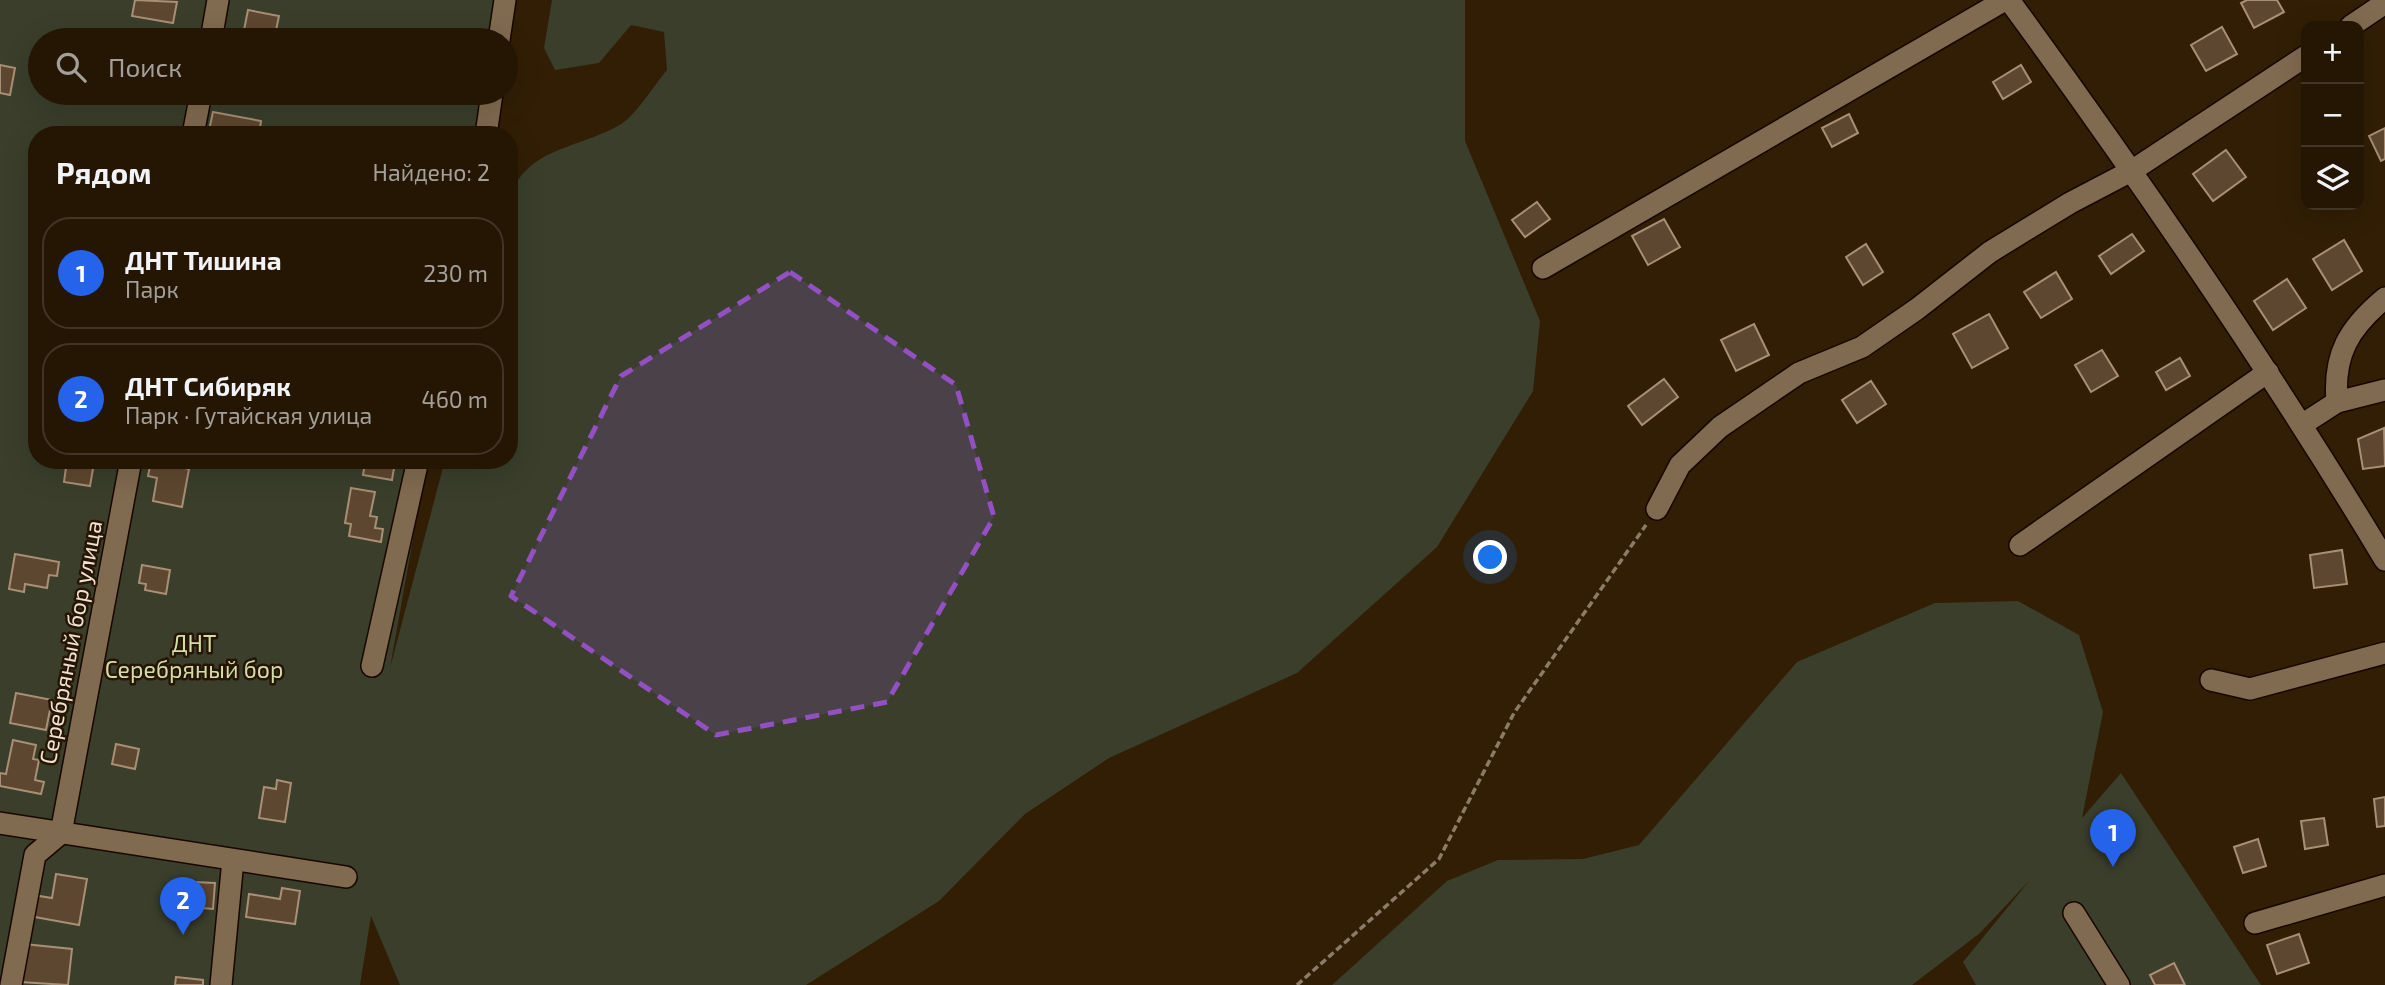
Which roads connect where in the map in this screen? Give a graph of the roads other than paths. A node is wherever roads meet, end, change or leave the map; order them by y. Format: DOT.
graph roads {
  1 [pos="218,0"];
  2 [pos="505,0"];
  3 [pos="2007,0"];
  4 [pos="2385,4"];
  5 [pos="2359,21"];
  6 [pos="213,28"];
  7 [pos="501,28"];
  8 [pos="2301,58"];
  9 [pos="199,105"];
  10 [pos="490,105"];
  11 [pos="195,126"];
  12 [pos="487,126"];
  13 [pos="2133,170"];
  14 [pos="1544,268"];
  15 [pos="2385,298"];
  16 [pos="2268,372"];
  17 [pos="2385,390"];
  18 [pos="2337,402"];
  19 [pos="2303,424"];
  20 [pos="129,469"];
  21 [pos="416,469"];
  22 [pos="1657,509"];
  23 [pos="2020,545"];
  24 [pos="2385,560"];
  25 [pos="2385,653"];
  26 [pos="372,666"];
  27 [pos="2211,680"];
  28 [pos="0,822"];
  29 [pos="61,834"];
  30 [pos="233,860"];
  31 [pos="346,877"];
  32 [pos="2385,885"];
  33 [pos="2074,913"];
  34 [pos="2255,923"];
  35 [pos="11,985"];
  36 [pos="221,985"];
  37 [pos="2119,985"];
  1 -- 6 [label="street"];
  2 -- 7 [label="street"];
  3 -- 13 [label="street"];
  3 -- 14 [label="street"];
  4 -- 5 [label="street"];
  8 -- 13 [label="street"];
  9 -- 11 [label="street"];
  10 -- 12 [label="street"];
  13 -- 16 [label="street"];
  13 -- 22 [label="street"];
  15 -- 18 [label="street"];
  16 -- 19 [label="street"];
  16 -- 23 [label="street"];
  17 -- 18 [label="street"];
  18 -- 19 [label="street"];
  19 -- 24 [label="street"];
  20 -- 29 [label="street, Серебряный бор улица"];
  21 -- 26 [label="street"];
  25 -- 27 [label="street"];
  28 -- 29 [label="street"];
  29 -- 30 [label="street"];
  29 -- 35 [label="street"];
  30 -- 31 [label="street"];
  30 -- 36 [label="street"];
  32 -- 34 [label="street"];
  33 -- 37 [label="street"];
}
